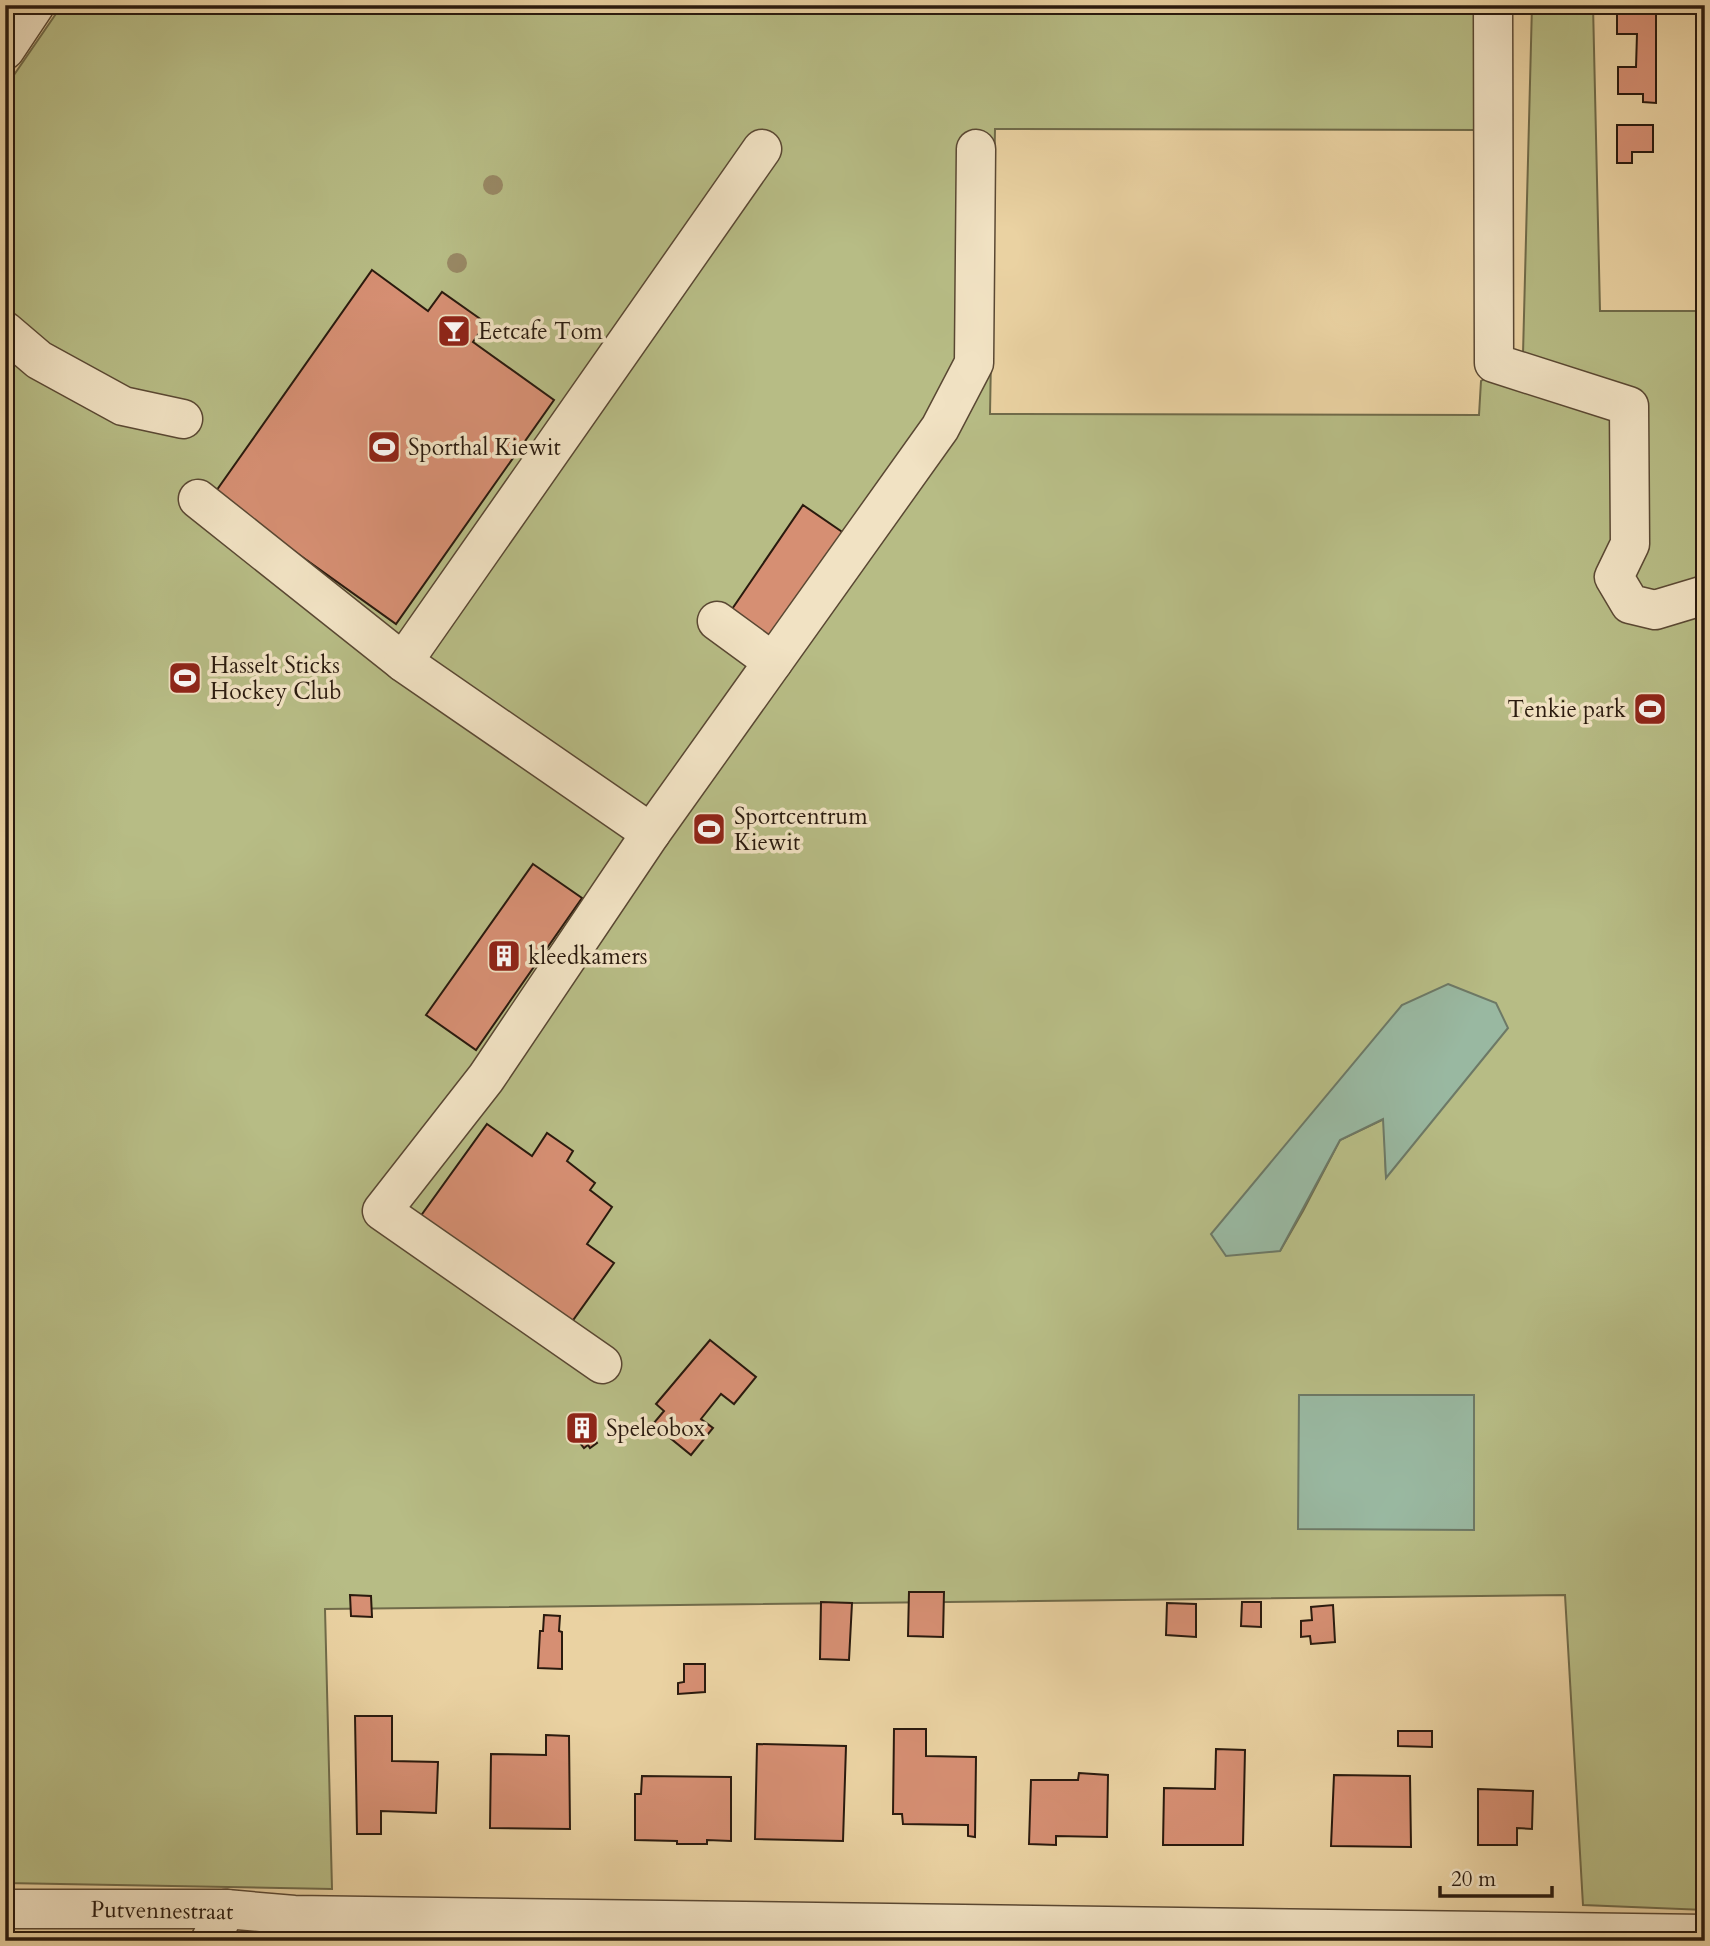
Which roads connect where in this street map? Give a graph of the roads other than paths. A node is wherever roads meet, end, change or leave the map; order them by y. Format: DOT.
graph roads {
  1 [pos="35,5"];
  2 [pos="1493,5"];
  3 [pos="5,50"];
  4 [pos="762,149"];
  5 [pos="976,149"];
  6 [pos="5,331"];
  7 [pos="183,419"];
  8 [pos="198,499"];
  9 [pos="1705,595"];
  10 [pos="717,621"];
  11 [pos="403,662"];
  12 [pos="773,663"];
  13 [pos="651,833"];
  14 [pos="602,1364"];
  15 [pos="5,1909"];
  16 [pos="218,1925"];
  17 [pos="1705,1934"];
  1 -- 3 [label="street"];
  2 -- 9 [label="street"];
  4 -- 11 [label="street"];
  5 -- 12 [label="street"];
  6 -- 7 [label="street"];
  8 -- 11 [label="street"];
  10 -- 12 [label="street"];
  11 -- 13 [label="street"];
  12 -- 13 [label="street"];
  13 -- 14 [label="street"];
  15 -- 16 [label="street, Putvennestraat"];
  16 -- 17 [label="street, Putvennestraat"];
}
